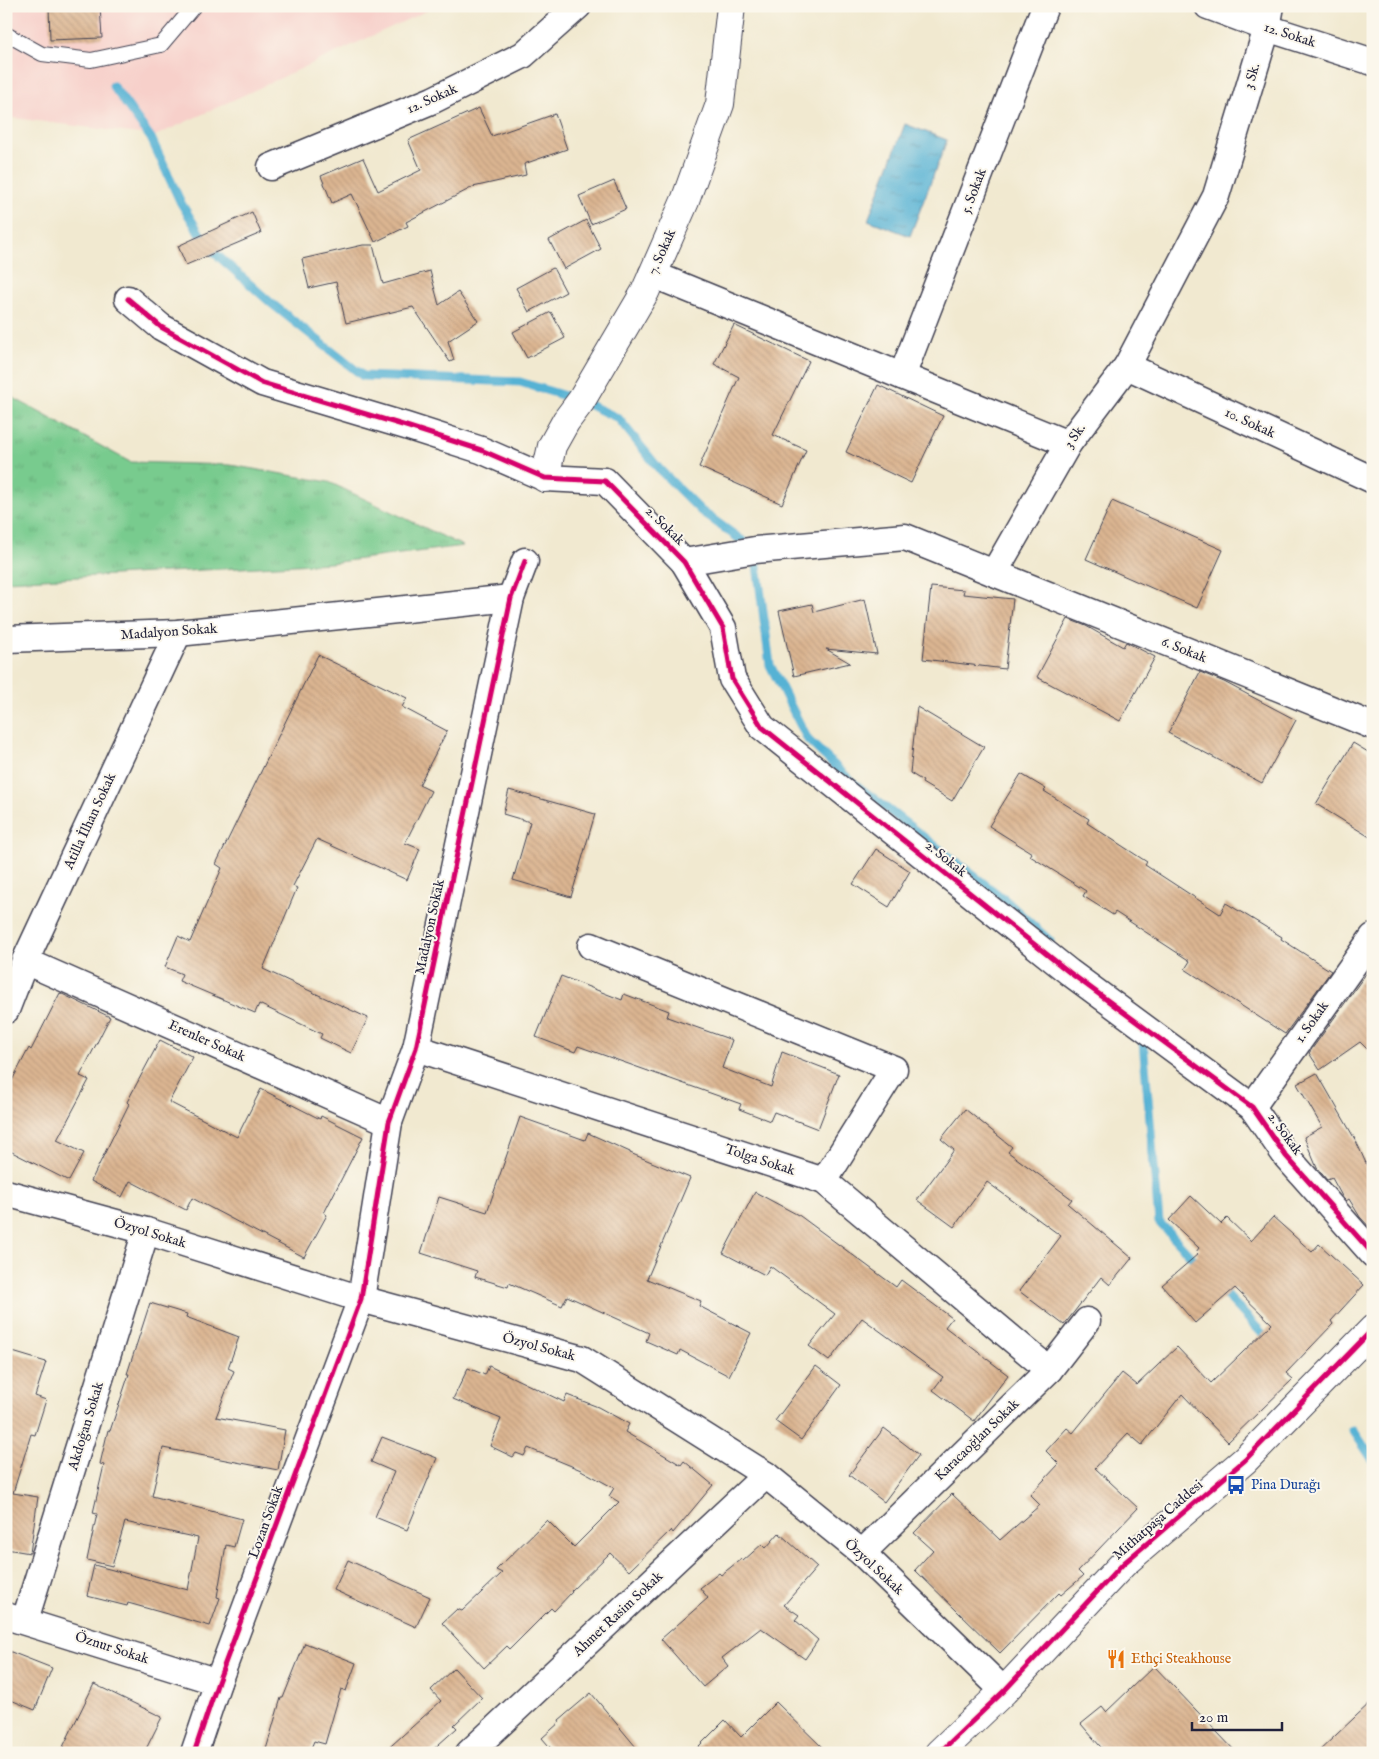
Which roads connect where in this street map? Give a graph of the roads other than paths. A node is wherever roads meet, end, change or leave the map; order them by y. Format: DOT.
graph roads {
  1 [pos="194,6"];
  2 [pos="578,6"];
  3 [pos="731,6"];
  4 [pos="1045,6"];
  5 [pos="1208,6"];
  6 [pos="1269,17"];
  7 [pos="6,34"];
  8 [pos="1373,62"];
  9 [pos="271,166"];
  10 [pos="652,274"];
  11 [pos="128,300"];
  12 [pos="1126,366"];
  13 [pos="902,376"];
  14 [pos="1068,444"];
  15 [pos="545,478"];
  16 [pos="1373,480"];
  17 [pos="525,561"];
  18 [pos="684,562"];
  19 [pos="994,573"];
  20 [pos="511,598"];
  21 [pos="178,633"];
  22 [pos="6,639"];
  23 [pos="1373,726"];
  24 [pos="1373,937"];
  25 [pos="591,946"];
  26 [pos="25,961"];
  27 [pos="6,1010"];
  28 [pos="416,1048"];
  29 [pos="1252,1107"];
  30 [pos="389,1122"];
  31 [pos="824,1181"];
  32 [pos="6,1193"];
  33 [pos="146,1231"];
  34 [pos="1373,1254"];
  35 [pos="361,1299"];
  36 [pos="1087,1321"];
  37 [pos="1373,1329"];
  38 [pos="1049,1370"];
  39 [pos="766,1475"];
  40 [pos="862,1554"];
  41 [pos="16,1618"];
  42 [pos="218,1682"];
  43 [pos="1004,1691"];
  44 [pos="194,1753"];
  45 [pos="469,1753"];
  46 [pos="939,1753"];
  1 -- 7 [label="lane"];
  2 -- 9 [label="street, 12. Sokak"];
  3 -- 10 [label="main road, 7. Sokak"];
  4 -- 13 [label="street, 5. Sokak"];
  5 -- 6 [label="street, 12. Sokak"];
  6 -- 8 [label="street, 12. Sokak"];
  6 -- 12 [label="street, 3 Sk."];
  10 -- 13 [label="street"];
  10 -- 15 [label="main road, 7. Sokak"];
  11 -- 15 [label="street"];
  12 -- 14 [label="street, 3 Sk."];
  12 -- 16 [label="street, 10. Sokak"];
  13 -- 14 [label="street"];
  14 -- 19 [label="street, 3 Sk."];
  15 -- 18 [label="street, 2. Sokak"];
  17 -- 20 [label="street, Madalyon Sokak"];
  18 -- 19 [label="street"];
  18 -- 29 [label="street, 2. Sokak"];
  19 -- 23 [label="street, 6. Sokak"];
  20 -- 21 [label="street, Madalyon Sokak"];
  20 -- 28 [label="street, Madalyon Sokak"];
  21 -- 22 [label="street, Madalyon Sokak"];
  21 -- 26 [label="street, Atilla İlhan Sokak"];
  24 -- 29 [label="street, 1. Sokak"];
  25 -- 31 [label="street"];
  26 -- 27 [label="street, Atilla İlhan Sokak"];
  26 -- 30 [label="street, Erenler Sokak"];
  28 -- 30 [label="street, Madalyon Sokak"];
  28 -- 31 [label="street, Tolga Sokak"];
  29 -- 34 [label="street, 2. Sokak"];
  30 -- 35 [label="street, Madalyon Sokak"];
  31 -- 38 [label="street, Tolga Sokak"];
  32 -- 33 [label="street, Özyol Sokak"];
  33 -- 35 [label="street, Özyol Sokak"];
  33 -- 41 [label="street, Akdoğan Sokak"];
  35 -- 39 [label="street, Özyol Sokak"];
  35 -- 42 [label="street, Lozan Sokak"];
  36 -- 38 [label="street, Karacaoğlan Sokak"];
  37 -- 43 [label="main road, Mithatpaşa Caddesi"];
  38 -- 40 [label="street, Karacaoğlan Sokak"];
  39 -- 40 [label="street, Özyol Sokak"];
  39 -- 45 [label="street, Ahmet Rasim Sokak"];
  40 -- 43 [label="street, Özyol Sokak"];
  41 -- 42 [label="street, Öznur Sokak"];
  42 -- 44 [label="street, Lozan Sokak"];
  43 -- 46 [label="main road, Mithatpaşa Caddesi"];
}
